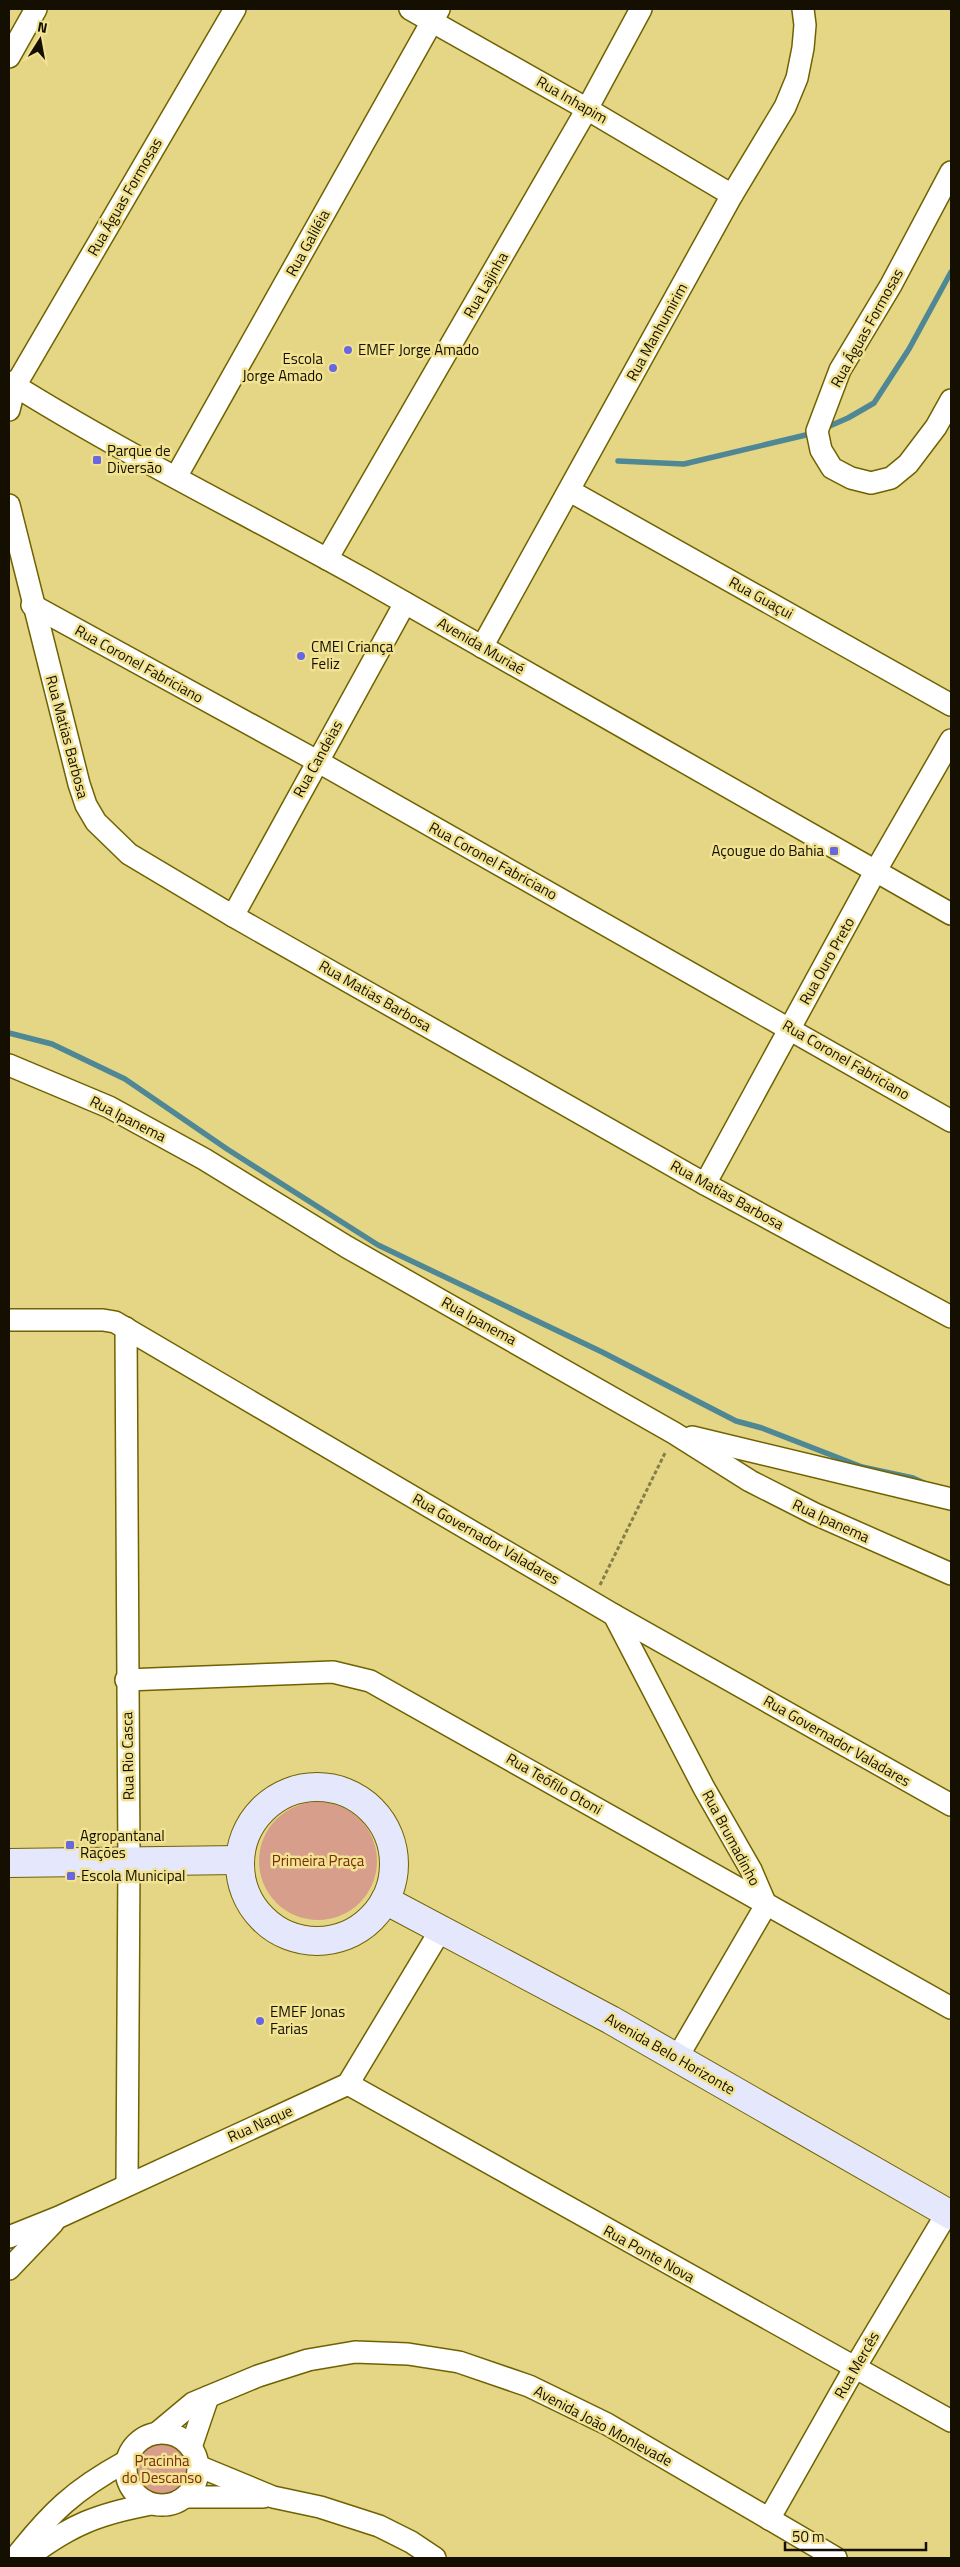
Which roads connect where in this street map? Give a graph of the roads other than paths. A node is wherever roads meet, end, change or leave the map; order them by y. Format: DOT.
graph roads {
  1 [pos="36,9"];
  2 [pos="235,9"];
  3 [pos="410,9"];
  4 [pos="642,9"];
  5 [pos="803,9"];
  6 [pos="436,15"];
  7 [pos="9,57"];
  8 [pos="587,109"];
  9 [pos="951,172"];
  10 [pos="732,195"];
  11 [pos="12,384"];
  12 [pos="951,400"];
  13 [pos="9,410"];
  14 [pos="176,477"];
  15 [pos="570,491"];
  16 [pos="9,505"];
  17 [pos="327,559"];
  18 [pos="405,603"];
  19 [pos="32,606"];
  20 [pos="482,647"];
  21 [pos="951,705"];
  22 [pos="951,740"];
  23 [pos="317,761"];
  24 [pos="875,872"];
  25 [pos="951,914"];
  26 [pos="233,916"];
  27 [pos="790,1028"];
  28 [pos="9,1065"];
  29 [pos="951,1122"];
  30 [pos="705,1184"];
  31 [pos="951,1317"];
  32 [pos="9,1320"];
  33 [pos="126,1328"];
  34 [pos="674,1433"];
  35 [pos="951,1499"];
  36 [pos="951,1574"];
  37 [pos="614,1614"];
  38 [pos="126,1680"];
  39 [pos="951,1805"];
  40 [pos="239,1860"];
  41 [pos="129,1862"];
  42 [pos="9,1863"];
  43 [pos="385,1900"];
  44 [pos="766,1905"];
  45 [pos="440,1931"];
  46 [pos="951,2008"];
  47 [pos="677,2058"];
  48 [pos="348,2084"];
  49 [pos="127,2185"];
  50 [pos="949,2214"];
  51 [pos="59,2217"];
  52 [pos="9,2237"];
  53 [pos="9,2269"];
  54 [pos="854,2369"];
  55 [pos="208,2397"];
  56 [pos="951,2421"];
  57 [pos="157,2433"];
  58 [pos="195,2457"];
  59 [pos="125,2462"];
  60 [pos="186,2497"];
  61 [pos="273,2497"];
  62 [pos="151,2504"];
  63 [pos="769,2519"];
  64 [pos="15,2558"];
  65 [pos="27,2558"];
  66 [pos="435,2558"];
  67 [pos="836,2558"];
  1 -- 7 [label="street"];
  2 -- 11 [label="street, Rua Águas Formosas"];
  3 -- 6 [label="street, Rua Inhapim"];
  4 -- 8 [label="street, Rua Lajinha"];
  5 -- 10 [label="street, Rua Manhumirim"];
  6 -- 8 [label="street, Rua Inhapim"];
  6 -- 14 [label="street, Rua Galiléia"];
  8 -- 10 [label="street, Rua Inhapim"];
  8 -- 17 [label="street, Rua Lajinha"];
  9 -- 12 [label="street, Rua Águas Formosas"];
  10 -- 15 [label="street, Rua Manhumirim"];
  11 -- 13 [label="street"];
  11 -- 14 [label="street, Avenida Muriaé"];
  14 -- 17 [label="street, Avenida Muriaé"];
  15 -- 20 [label="street, Rua Manhumirim"];
  15 -- 21 [label="street, Rua Guaçui"];
  16 -- 19 [label="street, Rua Matias Barbosa"];
  17 -- 18 [label="street, Avenida Muriaé"];
  18 -- 20 [label="street, Avenida Muriaé"];
  18 -- 23 [label="street, Rua Candeias"];
  19 -- 23 [label="street, Rua Coronel Fabriciano"];
  19 -- 26 [label="street, Rua Matias Barbosa"];
  20 -- 24 [label="street, Avenida Muriaé"];
  22 -- 24 [label="street, Rua Ouro Preto"];
  23 -- 26 [label="street, Rua Candeias"];
  23 -- 27 [label="street, Rua Coronel Fabriciano"];
  24 -- 25 [label="street, Avenida Muriaé"];
  24 -- 27 [label="street, Rua Ouro Preto"];
  26 -- 30 [label="street, Rua Matias Barbosa"];
  27 -- 29 [label="street, Rua Coronel Fabriciano"];
  27 -- 30 [label="street, Rua Ouro Preto"];
  28 -- 34 [label="street, Rua Ipanema"];
  30 -- 31 [label="street, Rua Matias Barbosa"];
  32 -- 33 [label="street, Rua Governador Valadares"];
  33 -- 37 [label="street, Rua Governador Valadares"];
  33 -- 38 [label="street, Rua Rio Casca"];
  34 -- 35 [label="street"];
  34 -- 36 [label="street, Rua Ipanema"];
  37 -- 39 [label="street, Rua Governador Valadares"];
  37 -- 44 [label="street, Rua Brumadinho"];
  38 -- 41 [label="street, Rua Rio Casca"];
  38 -- 44 [label="street, Rua Teófilo Otoni"];
  40 -- 41 [label="street"];
  40 -- 43 [label="street"];
  40 -- 43 [label="street"];
  41 -- 42 [label="street"];
  41 -- 49 [label="street, Rua Rio Casca"];
  43 -- 45 [label="street, Avenida Belo Horizonte"];
  44 -- 46 [label="street, Rua Teófilo Otoni"];
  44 -- 47 [label="street"];
  45 -- 47 [label="street, Avenida Belo Horizonte"];
  45 -- 48 [label="street"];
  47 -- 50 [label="street, Avenida Belo Horizonte"];
  48 -- 49 [label="street, Rua Naque"];
  48 -- 54 [label="street, Rua Ponte Nova"];
  49 -- 51 [label="street, Rua Naque"];
  50 -- 54 [label="street, Rua Mercês"];
  51 -- 52 [label="street, Rua Naque"];
  51 -- 53 [label="street"];
  54 -- 56 [label="street, Rua Ponte Nova"];
  54 -- 63 [label="street, Rua Mercês"];
  55 -- 57 [label="street, Avenida João Monlevade"];
  55 -- 58 [label="street"];
  55 -- 63 [label="street, Avenida João Monlevade"];
  57 -- 58 [label="street"];
  57 -- 59 [label="street"];
  58 -- 60 [label="street"];
  58 -- 61 [label="street"];
  59 -- 62 [label="street"];
  59 -- 64 [label="street"];
  60 -- 61 [label="street"];
  60 -- 62 [label="street"];
  61 -- 66 [label="street"];
  62 -- 65 [label="street"];
  63 -- 67 [label="street, Avenida João Monlevade"];
}
